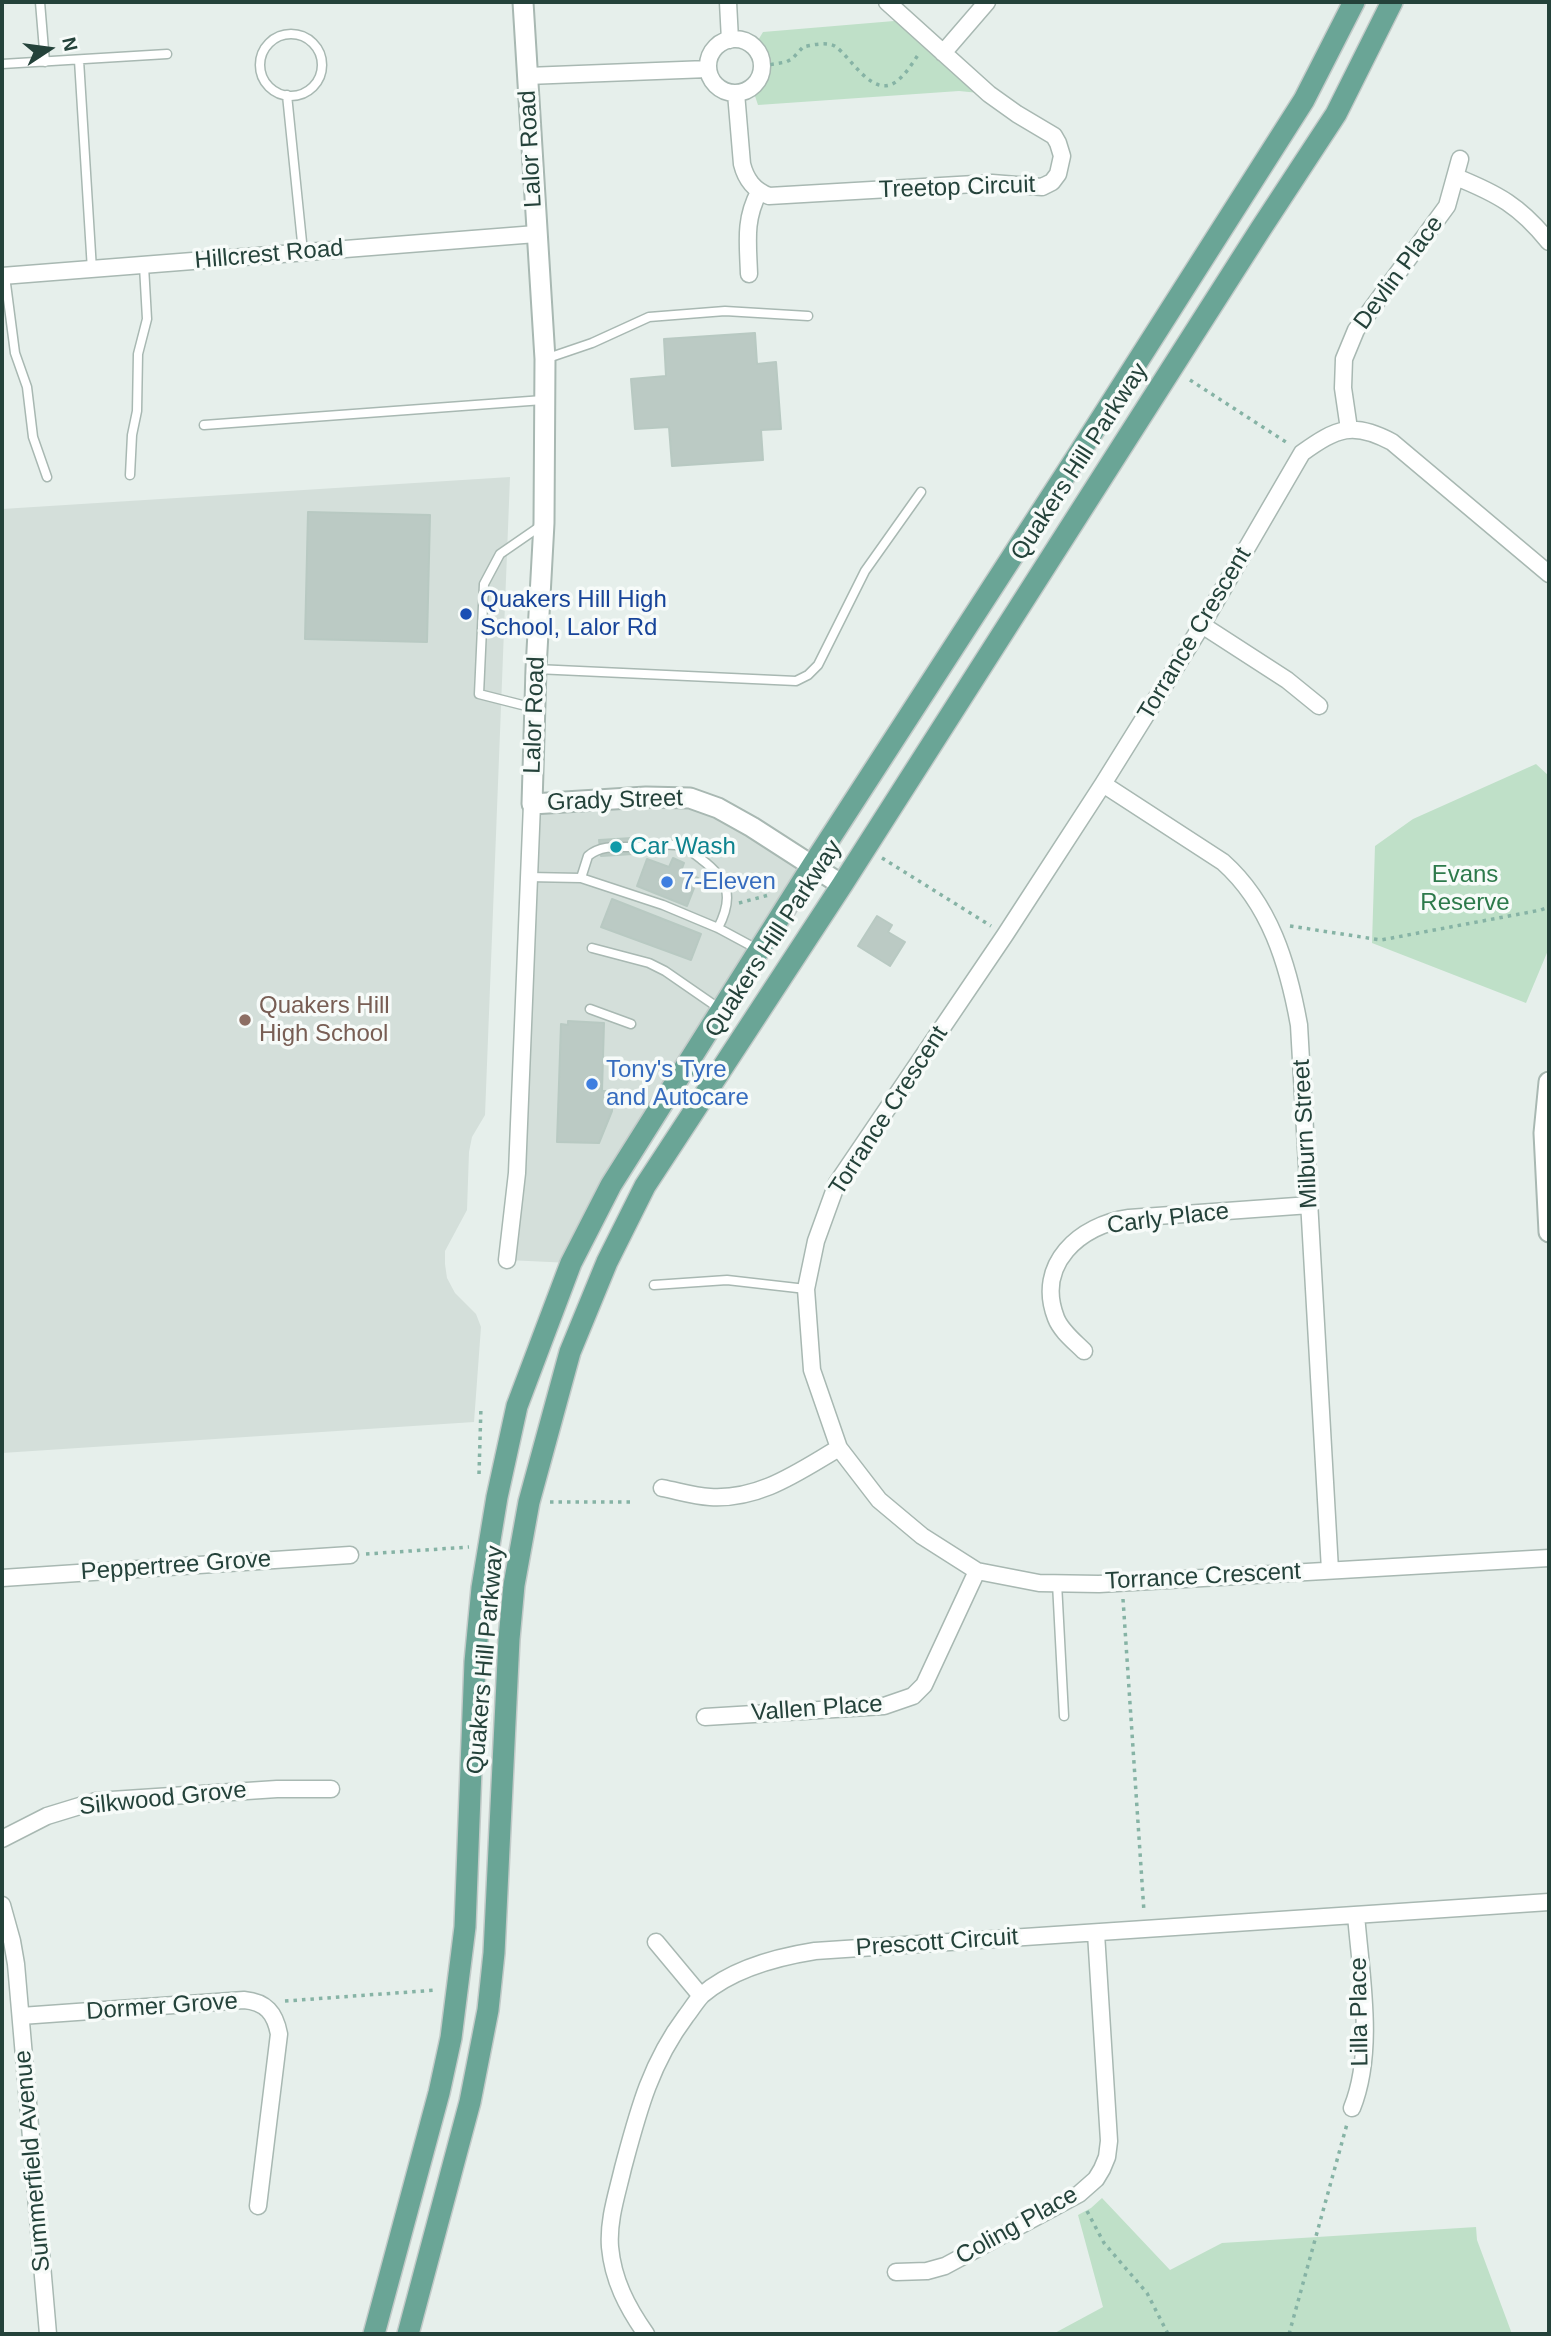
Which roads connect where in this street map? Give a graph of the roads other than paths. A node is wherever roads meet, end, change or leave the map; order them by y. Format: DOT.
graph roads {
  1 [pos="40,2"];
  2 [pos="523,2"];
  3 [pos="728,2"];
  4 [pos="887,2"];
  5 [pos="987,2"];
  6 [pos="1354,2"];
  7 [pos="1392,2"];
  8 [pos="730,40"];
  9 [pos="943,53"];
  10 [pos="167,54"];
  11 [pos="79,60"];
  12 [pos="45,62"];
  13 [pos="2,64"];
  14 [pos="708,69"];
  15 [pos="527,76"];
  16 [pos="736,93"];
  17 [pos="287,95"];
  18 [pos="1460,159"];
  19 [pos="1456,177"];
  20 [pos="759,192"];
  21 [pos="536,234"];
  22 [pos="1549,242"];
  23 [pos="303,252"];
  24 [pos="144,266"];
  25 [pos="92,270"];
  26 [pos="749,274"];
  27 [pos="3,276"];
  28 [pos="808,316"];
  29 [pos="545,359"];
  30 [pos="545,400"];
  31 [pos="204,425"];
  32 [pos="1349,429"];
  33 [pos="130,475"];
  34 [pos="47,477"];
  35 [pos="921,492"];
  36 [pos="544,523"];
  37 [pos="1549,574"];
  38 [pos="1202,625"];
  39 [pos="536,669"];
  40 [pos="1319,706"];
  41 [pos="534,708"];
  42 [pos="1103,784"];
  43 [pos="532,804"];
  44 [pos="812,866"];
  45 [pos="527,877"];
  46 [pos="581,878"];
  47 [pos="842,886"];
  48 [pos="718,928"];
  49 [pos="592,948"];
  50 [pos="759,951"];
  51 [pos="590,1009"];
  52 [pos="722,1011"];
  53 [pos="631,1024"];
  54 [pos="1549,1082"];
  55 [pos="1548,1173"];
  56 [pos="1310,1205"];
  57 [pos="1549,1232"];
  58 [pos="507,1261"];
  59 [pos="654,1285"];
  60 [pos="806,1289"];
  61 [pos="1084,1352"];
  62 [pos="839,1448"];
  63 [pos="662,1488"];
  64 [pos="350,1555"];
  65 [pos="1549,1558"];
  66 [pos="1330,1570"];
  67 [pos="977,1571"];
  68 [pos="2,1578"];
  69 [pos="1057,1583"];
  70 [pos="1063,1716"];
  71 [pos="705,1717"];
  72 [pos="331,1789"];
  73 [pos="2,1839"];
  74 [pos="1549,1902"];
  75 [pos="2,1905"];
  76 [pos="1356,1915"];
  77 [pos="1096,1933"];
  78 [pos="656,1942"];
  79 [pos="701,1996"];
  80 [pos="21,2016"];
  81 [pos="1352,2108"];
  82 [pos="258,2206"];
  83 [pos="896,2272"];
  84 [pos="48,2334"];
  85 [pos="374,2334"];
  86 [pos="408,2334"];
  87 [pos="646,2334"];
  1 -- 12 [label="lane"];
  2 -- 15 [label="street, Lalor Road"];
  3 -- 8 [label="street"];
  4 -- 9 [label="street, Treetop Circuit"];
  5 -- 9 [label="street"];
  6 -- 44 [label="main road, Quakers Hill Parkway"];
  7 -- 47 [label="main road, Quakers Hill Parkway"];
  8 -- 14 [label="street"];
  8 -- 16 [label="street"];
  9 -- 20 [label="street, Treetop Circuit"];
  10 -- 11 [label="lane"];
  11 -- 12 [label="lane"];
  11 -- 25 [label="lane"];
  12 -- 13 [label="lane"];
  14 -- 15 [label="street"];
  14 -- 16 [label="street"];
  15 -- 21 [label="street, Lalor Road"];
  16 -- 20 [label="street"];
  17 -- 17 [label="lane"];
  17 -- 23 [label="lane"];
  18 -- 19 [label="street, Devlin Place"];
  19 -- 22 [label="street"];
  19 -- 32 [label="street, Devlin Place"];
  20 -- 26 [label="street"];
  21 -- 23 [label="street, Hillcrest Road"];
  21 -- 29 [label="street, Lalor Road"];
  23 -- 24 [label="street, Hillcrest Road"];
  24 -- 25 [label="street, Hillcrest Road"];
  24 -- 33 [label="lane"];
  25 -- 27 [label="street, Hillcrest Road"];
  27 -- 34 [label="lane"];
  28 -- 29 [label="lane"];
  29 -- 30 [label="street, Lalor Road"];
  30 -- 31 [label="lane"];
  30 -- 36 [label="street, Lalor Road"];
  32 -- 37 [label="street"];
  32 -- 38 [label="street, Torrance Crescent"];
  35 -- 39 [label="lane"];
  36 -- 39 [label="street, Lalor Road"];
  36 -- 41 [label="lane"];
  38 -- 40 [label="street"];
  38 -- 42 [label="street, Torrance Crescent"];
  39 -- 41 [label="street, Lalor Road"];
  41 -- 43 [label="street, Lalor Road"];
  42 -- 56 [label="street, Milburn Street"];
  42 -- 60 [label="street, Torrance Crescent"];
  43 -- 44 [label="street, Grady Street"];
  43 -- 45 [label="street, Lalor Road"];
  44 -- 47 [label="street, Grady Street"];
  44 -- 50 [label="main road, Quakers Hill Parkway"];
  45 -- 46 [label="lane"];
  45 -- 58 [label="street, Lalor Road"];
  46 -- 48 [label="lane"];
  46 -- 48 [label="lane"];
  47 -- 86 [label="main road, Quakers Hill Parkway"];
  48 -- 50 [label="lane"];
  49 -- 52 [label="lane"];
  50 -- 52 [label="main road, Quakers Hill Parkway"];
  51 -- 53 [label="lane"];
  52 -- 85 [label="main road, Quakers Hill Parkway"];
  54 -- 55 [label="street"];
  55 -- 57 [label="street"];
  56 -- 61 [label="street, Carly Place"];
  56 -- 66 [label="street, Milburn Street"];
  59 -- 60 [label="lane"];
  60 -- 62 [label="street, Torrance Crescent"];
  62 -- 63 [label="street"];
  62 -- 67 [label="street, Torrance Crescent"];
  64 -- 68 [label="street, Peppertree Grove"];
  65 -- 66 [label="street, Torrance Crescent"];
  66 -- 69 [label="street, Torrance Crescent"];
  67 -- 69 [label="street, Torrance Crescent"];
  67 -- 71 [label="street, Vallen Place"];
  69 -- 70 [label="lane"];
  72 -- 73 [label="street, Silkwood Grove"];
  74 -- 76 [label="street, Prescott Circuit"];
  75 -- 80 [label="street, Summerfield Avenue"];
  76 -- 77 [label="street, Prescott Circuit"];
  76 -- 81 [label="street, Lilla Place"];
  77 -- 79 [label="street, Prescott Circuit"];
  77 -- 83 [label="street, Coling Place"];
  78 -- 79 [label="street"];
  79 -- 87 [label="street, Prescott Circuit"];
  80 -- 82 [label="street, Dormer Grove"];
  80 -- 84 [label="street, Summerfield Avenue"];
}
